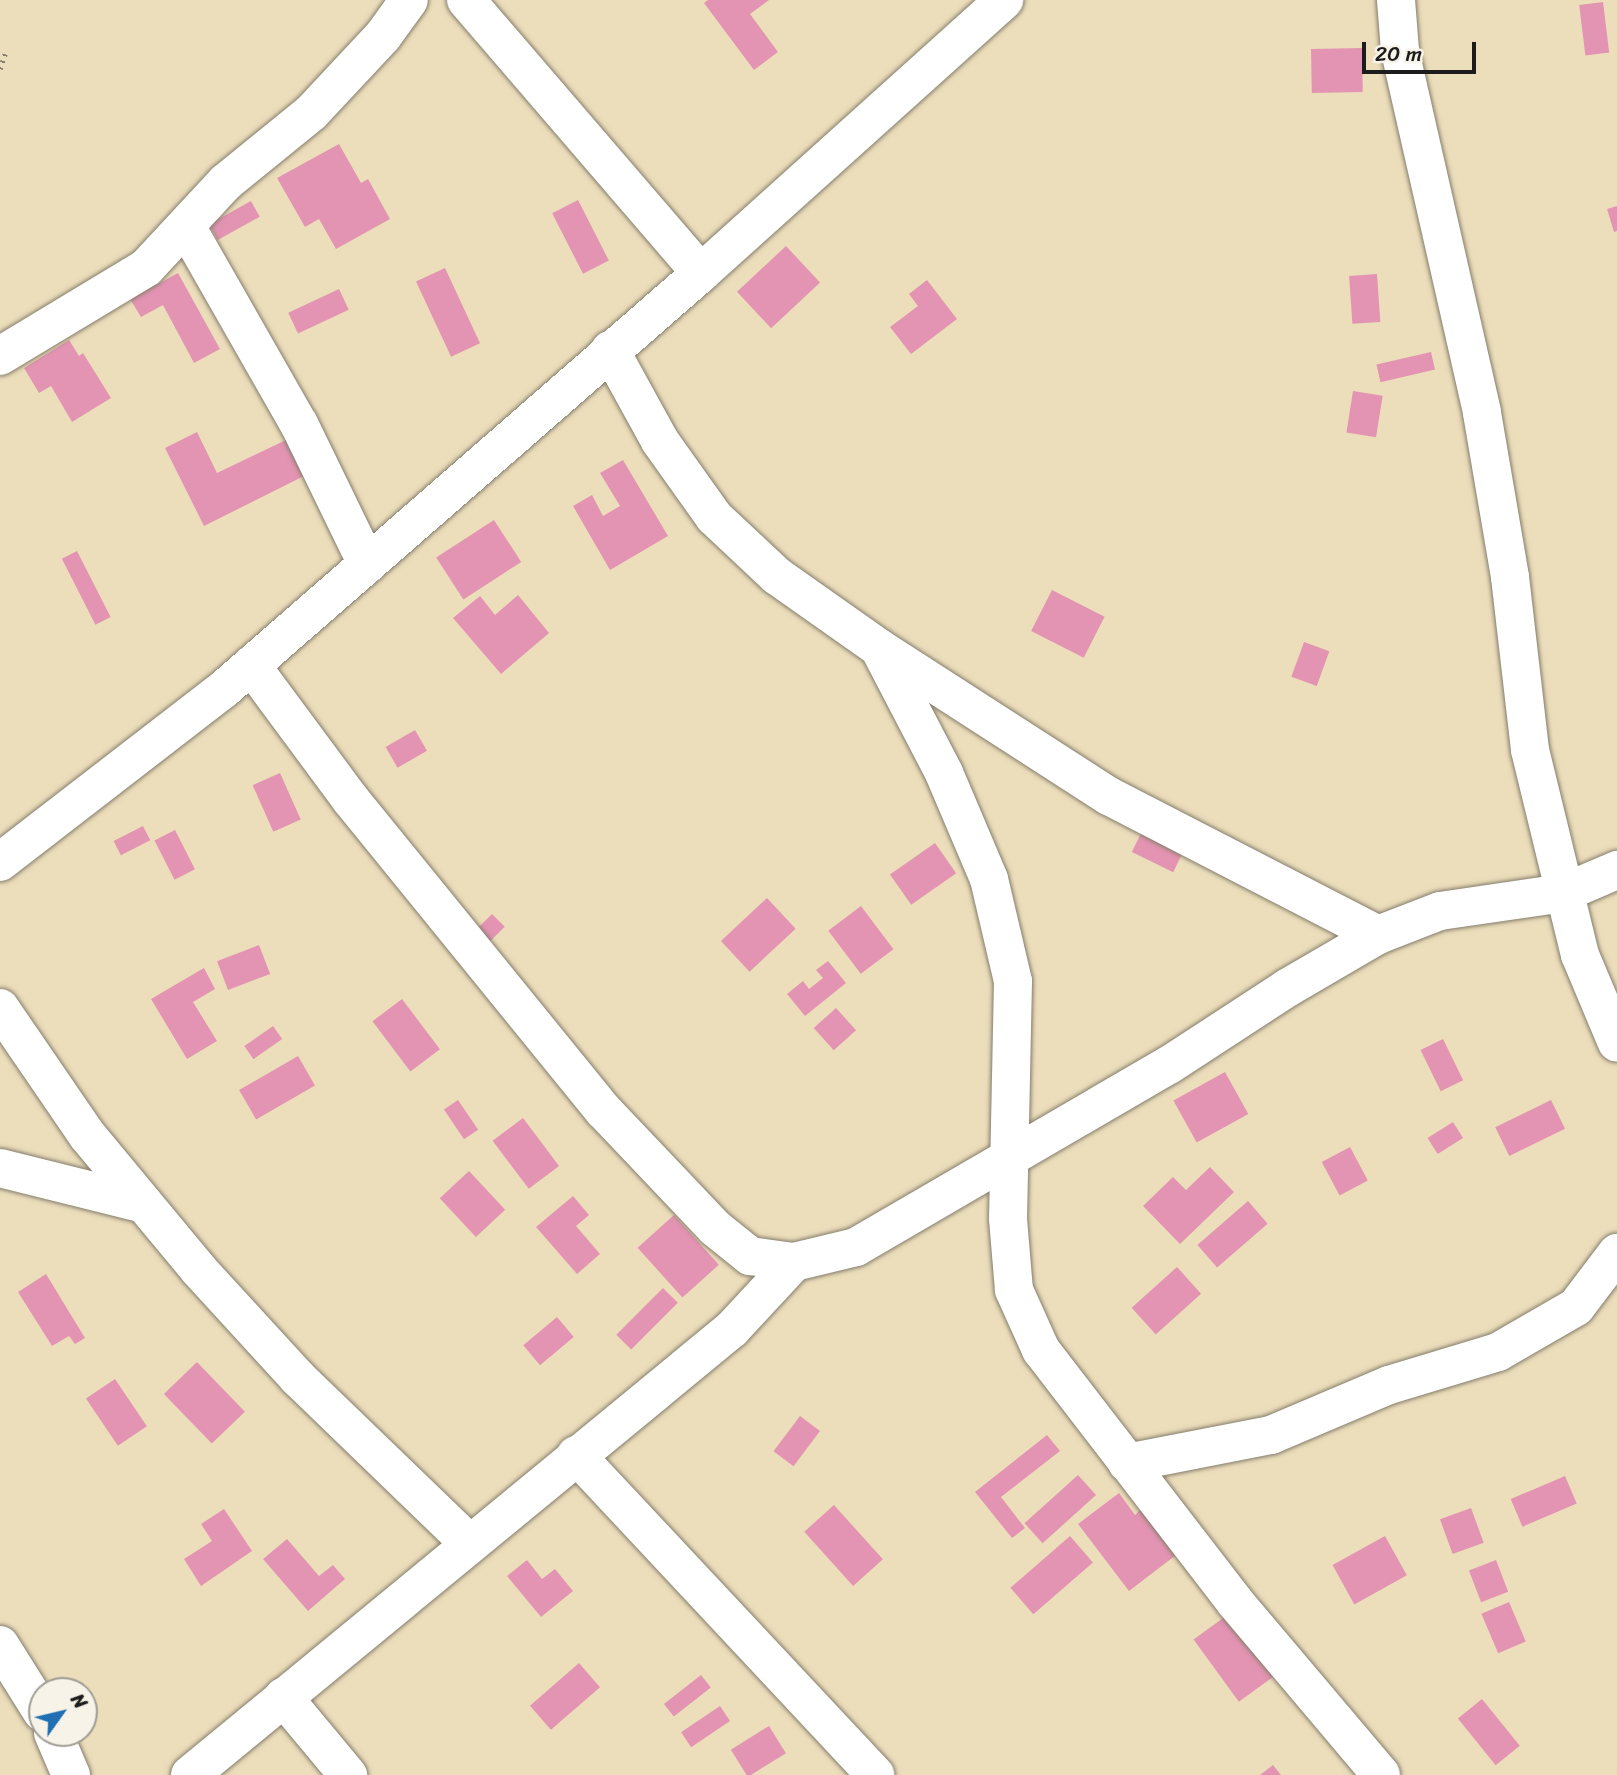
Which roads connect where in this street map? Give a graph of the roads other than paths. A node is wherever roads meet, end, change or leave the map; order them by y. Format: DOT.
graph roads {
  1 [pos="409,0"];
  2 [pos="466,0"];
  3 [pos="1004,0"];
  4 [pos="1396,0"];
  5 [pos="187,228"];
  6 [pos="701,273"];
  7 [pos="610,350"];
  8 [pos="0,356"];
  9 [pos="367,564"];
  10 [pos="879,648"];
  11 [pos="251,665"];
  12 [pos="0,862"];
  13 [pos="1617,870"];
  14 [pos="1563,893"];
  15 [pos="1378,935"];
  16 [pos="0,1008"];
  17 [pos="1617,1043"];
  18 [pos="1011,1157"];
  19 [pos="0,1168"];
  20 [pos="144,1203"];
  21 [pos="1617,1253"];
  22 [pos="794,1262"];
  23 [pos="576,1455"];
  24 [pos="1127,1463"];
  25 [pos="469,1543"];
  26 [pos="0,1645"];
  27 [pos="28,1690"];
  28 [pos="283,1698"];
  29 [pos="59,1747"];
  30 [pos="71,1775"];
  31 [pos="190,1775"];
  32 [pos="348,1775"];
  33 [pos="875,1775"];
  34 [pos="1381,1775"];
  1 -- 5 [label="street"];
  2 -- 6 [label="street"];
  3 -- 6 [label="street"];
  4 -- 14 [label="street"];
  5 -- 8 [label="street"];
  5 -- 9 [label="street"];
  6 -- 7 [label="street"];
  7 -- 9 [label="street"];
  7 -- 10 [label="street"];
  9 -- 11 [label="street"];
  10 -- 15 [label="street"];
  10 -- 18 [label="street"];
  11 -- 12 [label="street"];
  11 -- 22 [label="street"];
  13 -- 14 [label="street"];
  14 -- 15 [label="street"];
  14 -- 17 [label="street"];
  15 -- 18 [label="street"];
  16 -- 20 [label="street"];
  18 -- 22 [label="street"];
  18 -- 24 [label="street"];
  19 -- 20 [label="street"];
  20 -- 25 [label="street"];
  21 -- 24 [label="street"];
  22 -- 23 [label="street"];
  23 -- 25 [label="street"];
  23 -- 33 [label="street"];
  24 -- 34 [label="street"];
  25 -- 28 [label="street"];
  26 -- 27 [label="street"];
  28 -- 31 [label="street"];
  28 -- 32 [label="street"];
  29 -- 30 [label="street"];
}
